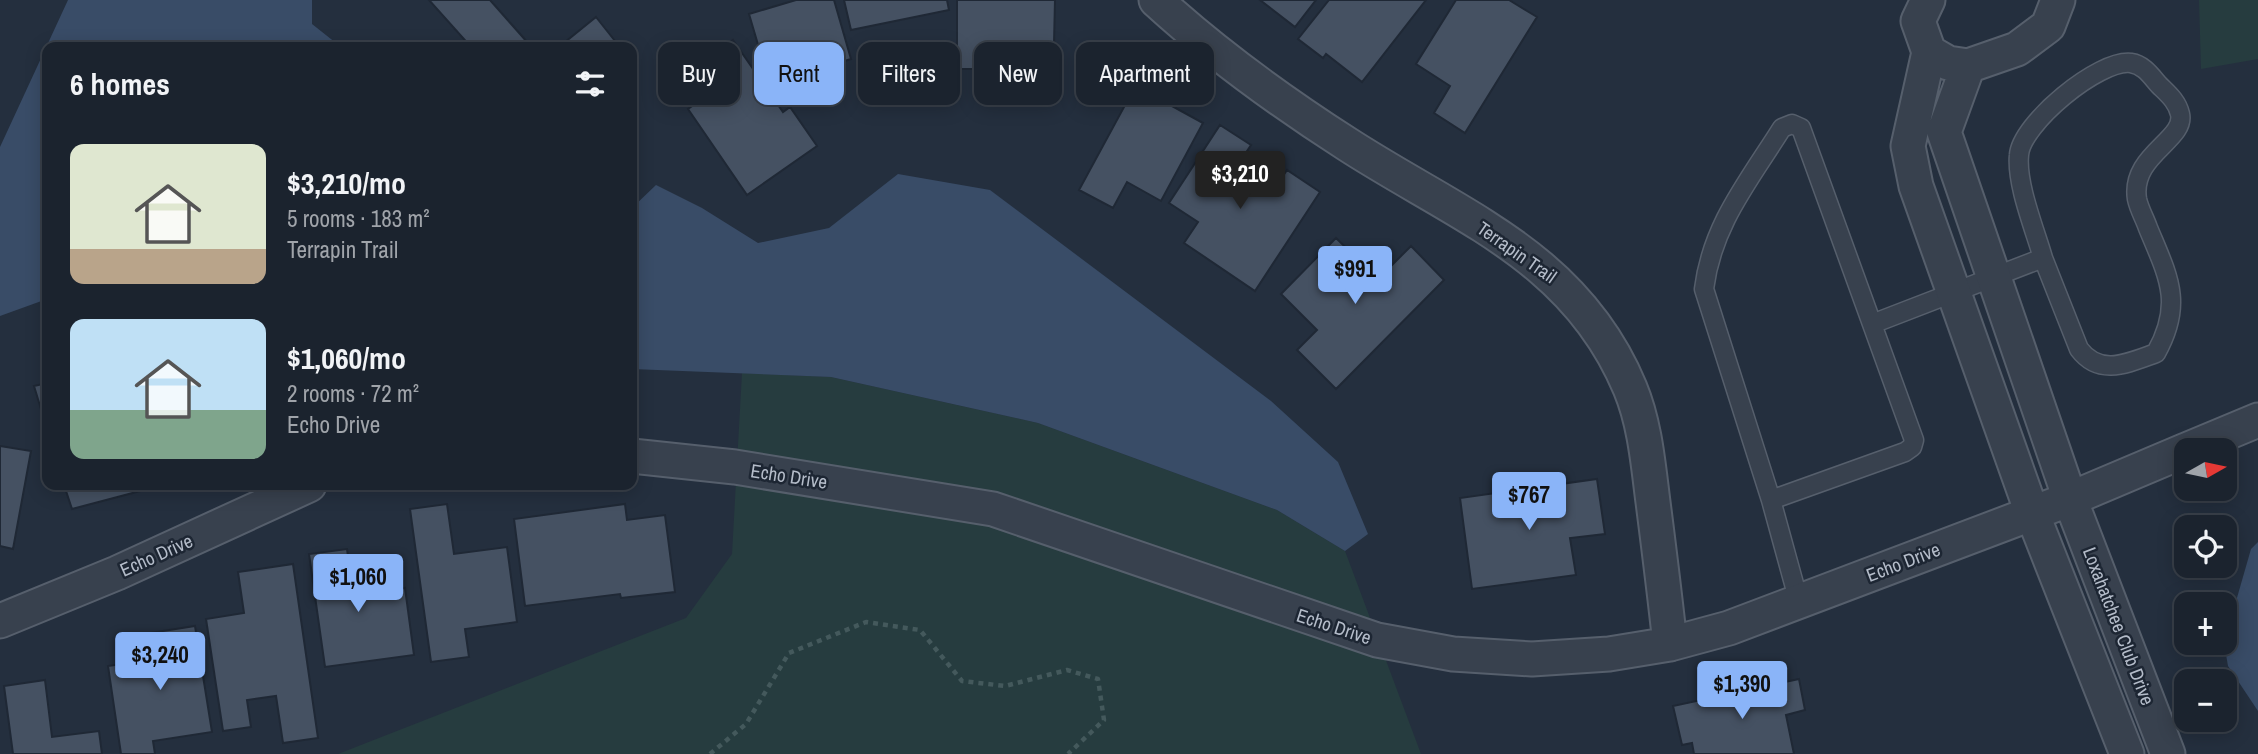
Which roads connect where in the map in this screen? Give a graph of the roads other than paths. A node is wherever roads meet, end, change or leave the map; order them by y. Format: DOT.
graph roads {
  1 [pos="1156,0"];
  2 [pos="1928,0"];
  3 [pos="2058,0"];
  4 [pos="1929,52"];
  5 [pos="1968,66"];
  6 [pos="2043,258"];
  7 [pos="1994,278"];
  8 [pos="1953,293"];
  9 [pos="1872,324"];
  10 [pos="2258,420"];
  11 [pos="2215,438"];
  12 [pos="2174,455"];
  13 [pos="637,457"];
  14 [pos="298,490"];
  15 [pos="2070,499"];
  16 [pos="1771,500"];
  17 [pos="2032,513"];
  18 [pos="1799,602"];
  19 [pos="0,621"];
  20 [pos="1671,644"];
  21 [pos="2127,754"];
  22 [pos="2168,754"];
  1 -- 20 [label="street, Terrapin Trail"];
  2 -- 4 [label="street"];
  3 -- 5 [label="street"];
  4 -- 5 [label="street"];
  4 -- 8 [label="street"];
  5 -- 7 [label="street"];
  6 -- 6 [label="lane"];
  6 -- 7 [label="lane"];
  7 -- 8 [label="lane"];
  7 -- 15 [label="street"];
  8 -- 9 [label="lane"];
  8 -- 17 [label="street"];
  9 -- 16 [label="lane"];
  9 -- 16 [label="lane"];
  10 -- 11 [label="street, Echo Drive"];
  12 -- 15 [label="street, Echo Drive"];
  13 -- 20 [label="street, Echo Drive"];
  14 -- 19 [label="street, Echo Drive"];
  15 -- 17 [label="street, Echo Drive"];
  15 -- 22 [label="street, Loxahatchee Club Drive"];
  16 -- 18 [label="lane"];
  17 -- 18 [label="street, Echo Drive"];
  17 -- 21 [label="street, Loxahatchee Club Drive"];
  18 -- 20 [label="street, Echo Drive"];
}
